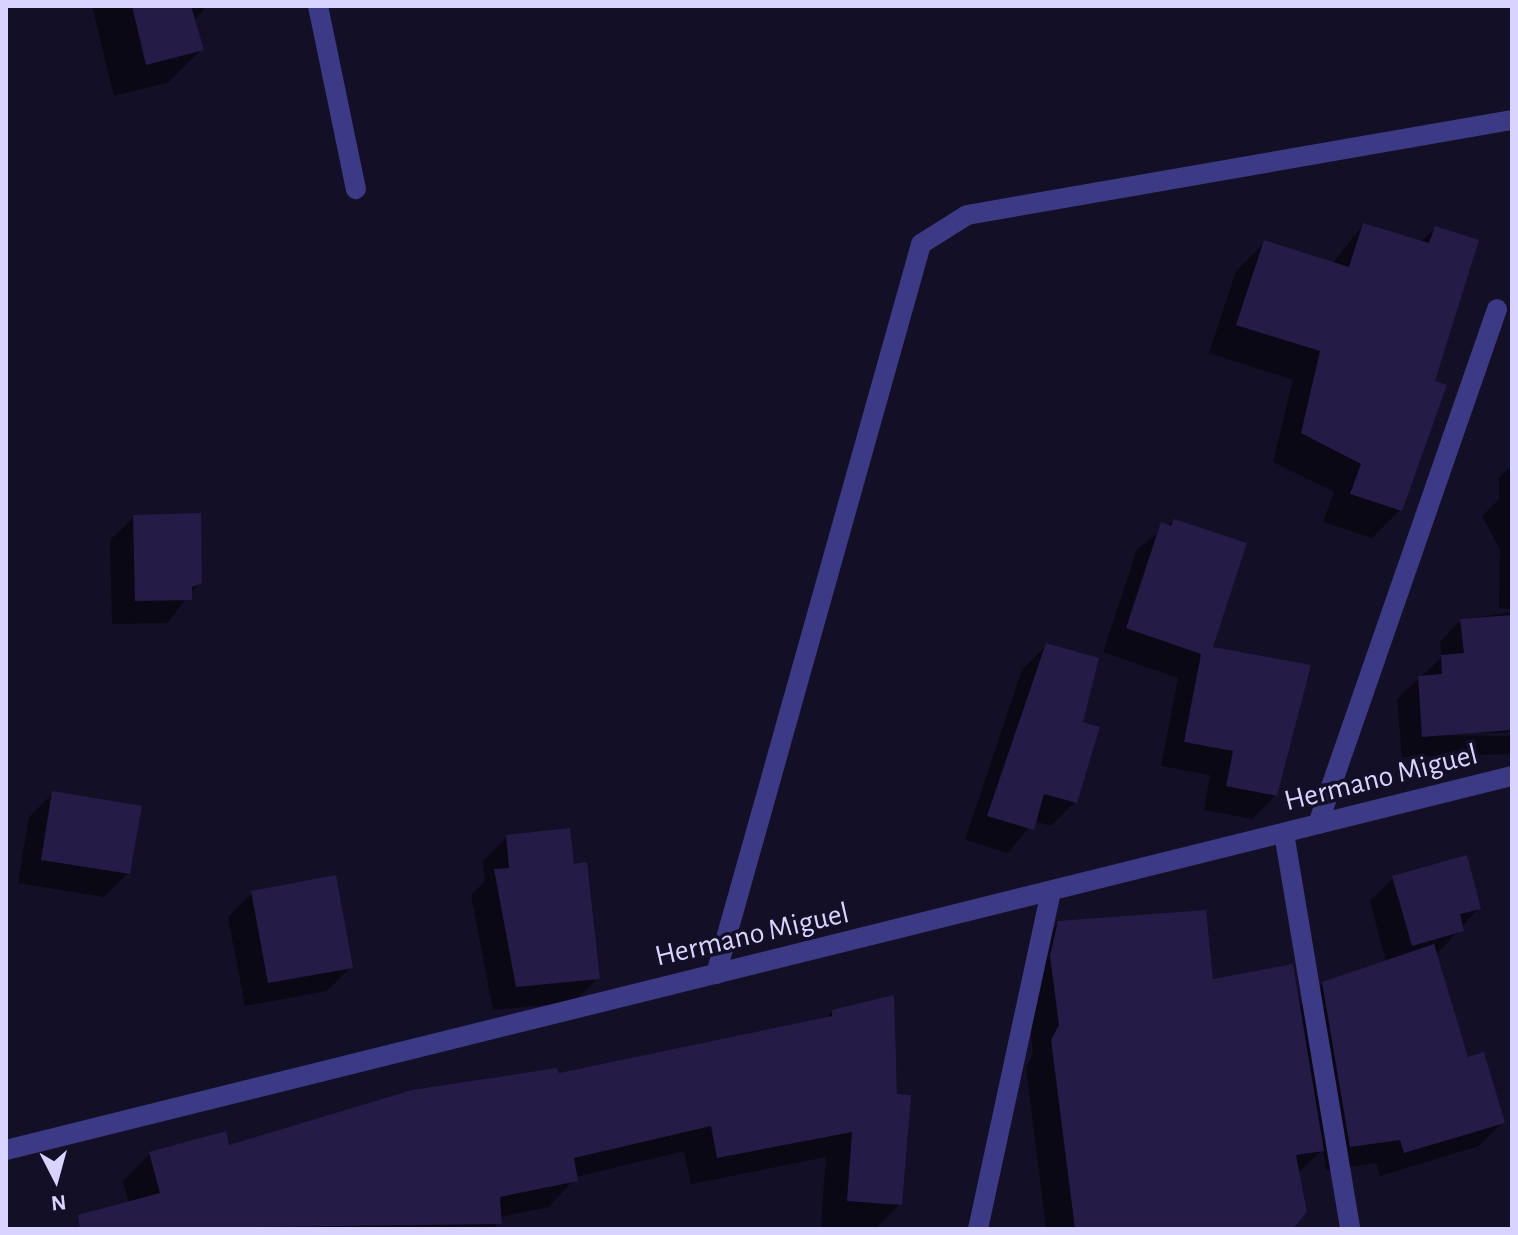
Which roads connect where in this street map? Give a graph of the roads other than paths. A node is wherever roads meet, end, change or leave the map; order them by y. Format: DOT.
graph roads {
  1 [pos="318,6"];
  2 [pos="1512,120"];
  3 [pos="356,189"];
  4 [pos="1497,309"];
  5 [pos="1512,776"];
  6 [pos="1318,824"];
  7 [pos="1284,833"];
  8 [pos="1050,896"];
  9 [pos="716,974"];
  10 [pos="6,1150"];
  11 [pos="978,1229"];
  12 [pos="1350,1229"];
  1 -- 3 [label="street"];
  2 -- 9 [label="street"];
  4 -- 6 [label="street"];
  5 -- 6 [label="street, Hermano Miguel"];
  6 -- 7 [label="street, Hermano Miguel"];
  7 -- 8 [label="street, Hermano Miguel"];
  7 -- 12 [label="street"];
  8 -- 9 [label="street, Hermano Miguel"];
  8 -- 11 [label="street"];
  9 -- 10 [label="street, Hermano Miguel"];
}
